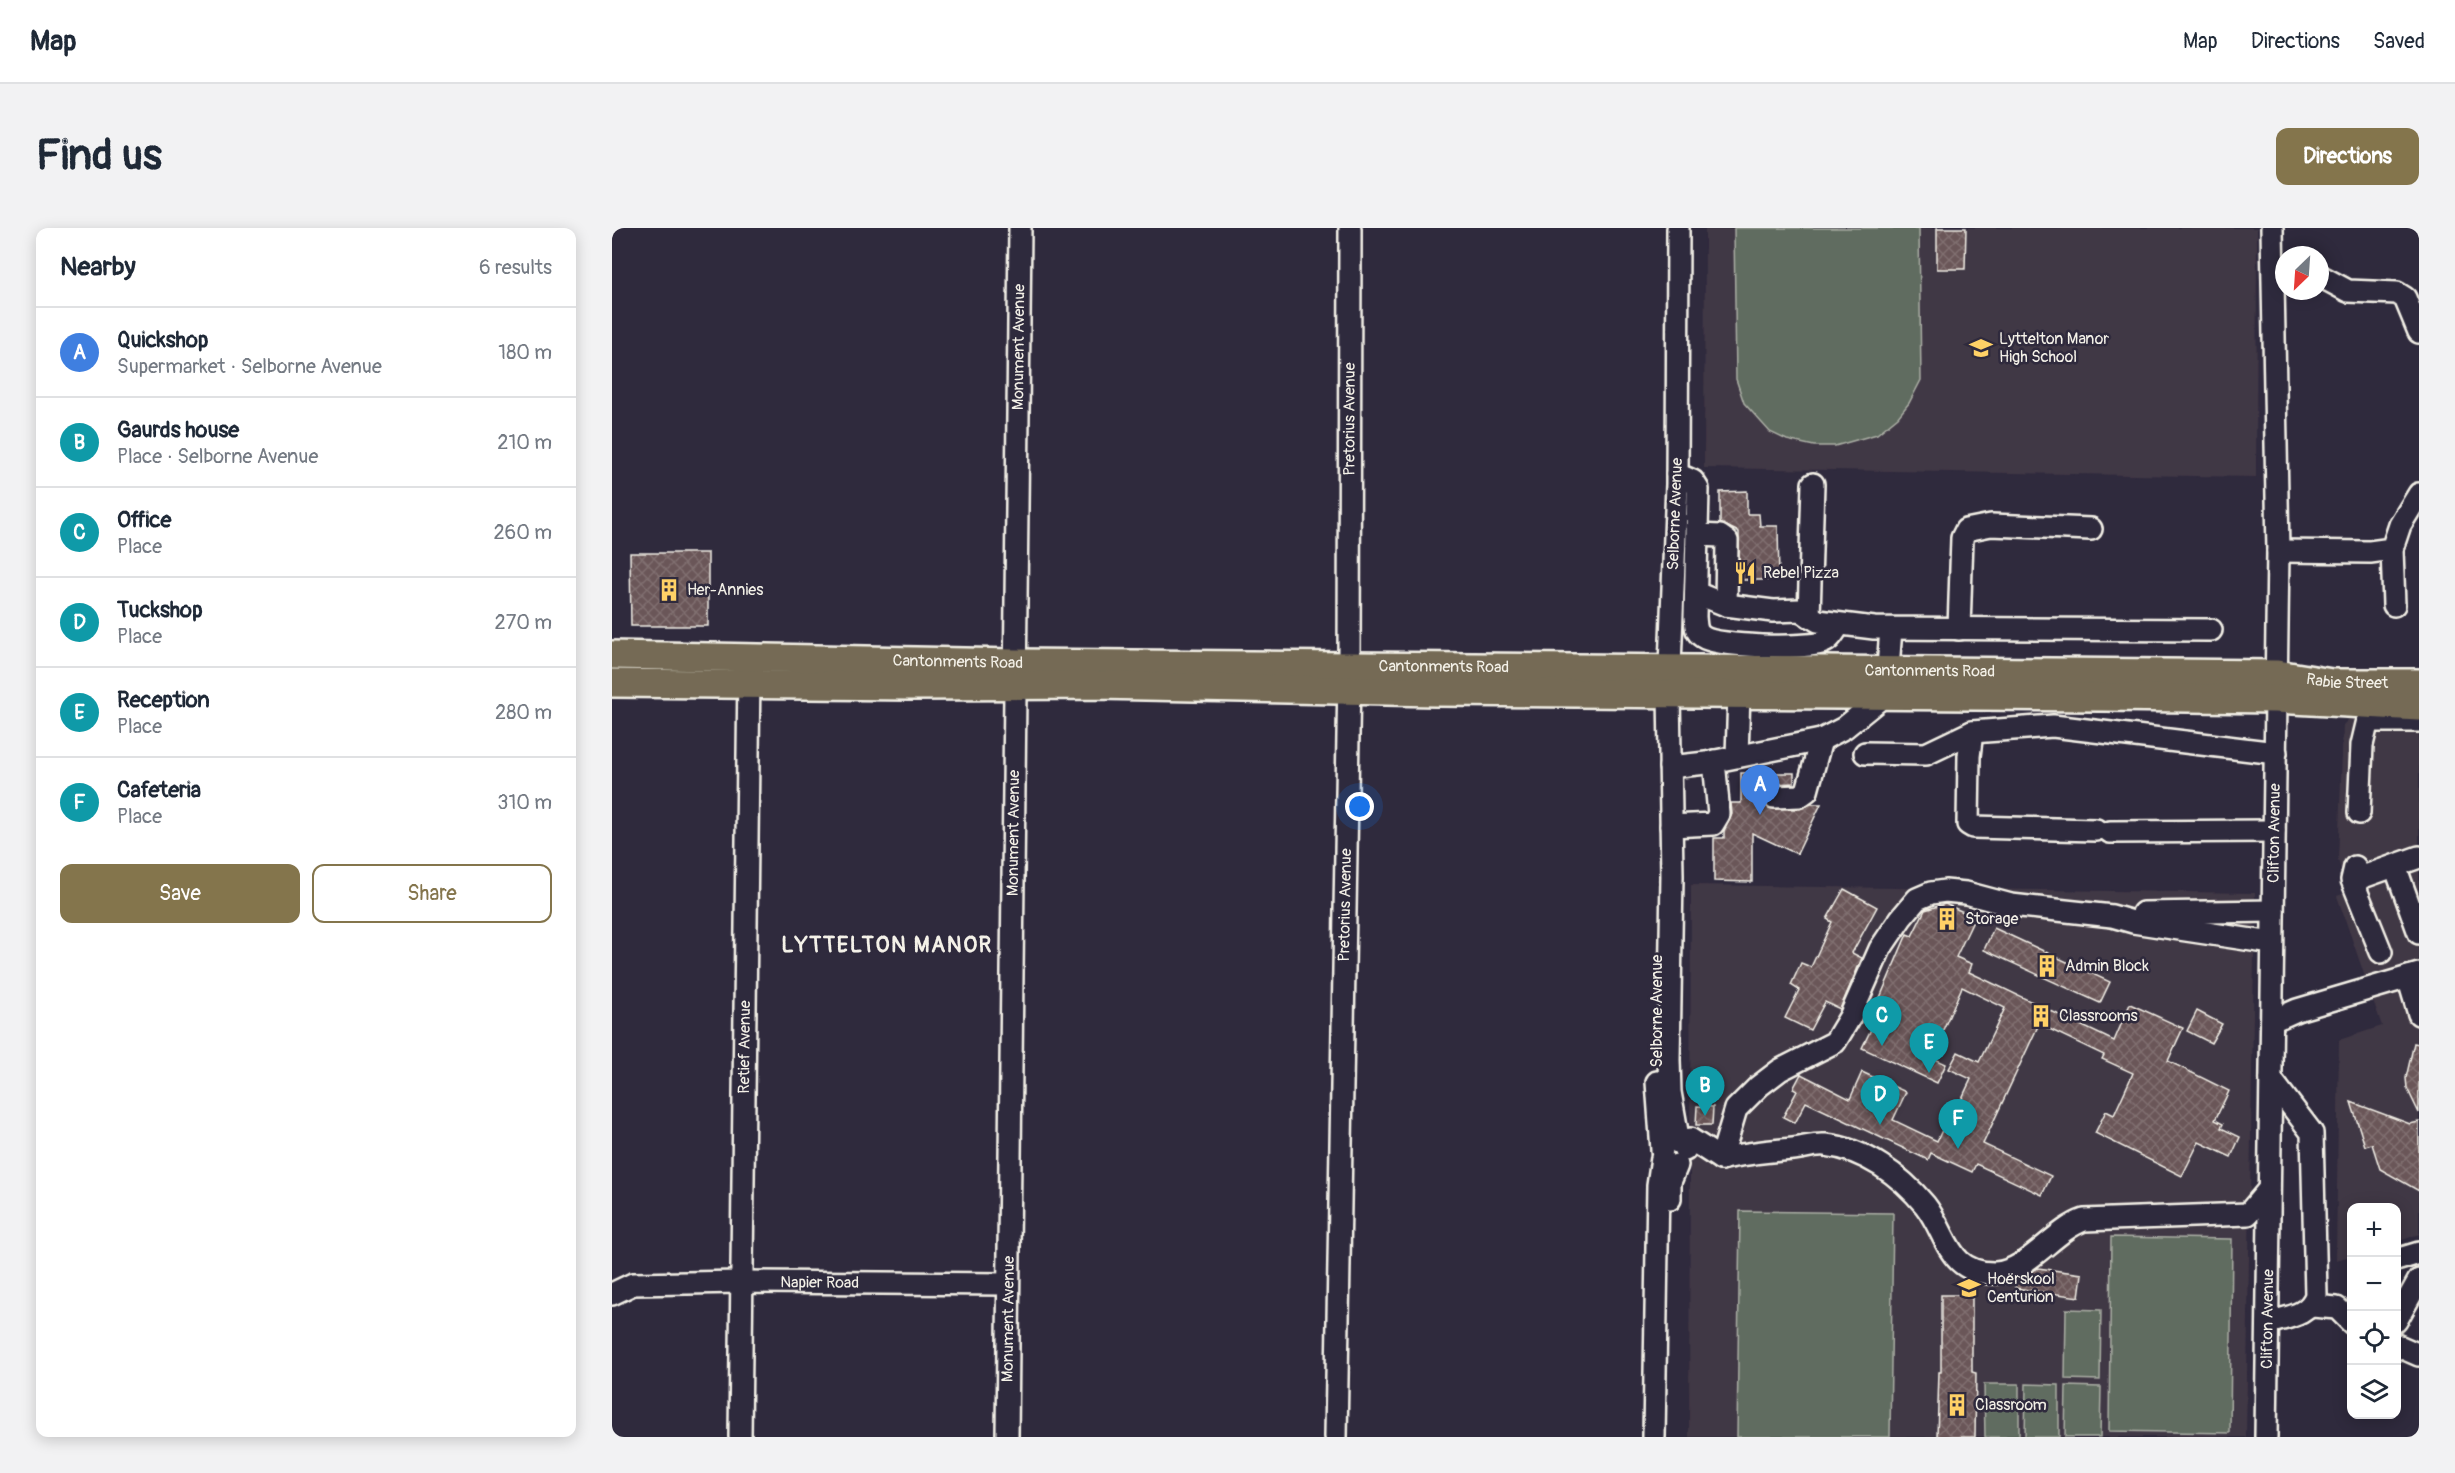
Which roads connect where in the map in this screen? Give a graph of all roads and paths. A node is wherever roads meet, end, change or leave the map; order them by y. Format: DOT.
graph roads {
  1 [pos="1020,228"];
  2 [pos="1350,228"];
  3 [pos="1678,228"];
  4 [pos="2272,228"];
  5 [pos="2275,250"];
  6 [pos="2329,281"];
  7 [pos="2278,300"];
  8 [pos="2419,332"];
  9 [pos="1677,474"];
  10 [pos="1814,484"];
  11 [pos="2419,494"];
  12 [pos="2091,529"];
  13 [pos="1698,535"];
  14 [pos="2392,549"];
  15 [pos="2278,551"];
  16 [pos="1696,593"];
  17 [pos="1726,605"];
  18 [pos="2394,605"];
  19 [pos="1809,616"];
  20 [pos="1839,625"];
  21 [pos="1891,629"];
  22 [pos="1959,629"];
  23 [pos="2211,630"];
  24 [pos="612,655"];
  25 [pos="748,657"];
  26 [pos="1015,674"];
  27 [pos="1348,677"];
  28 [pos="614,680"];
  29 [pos="1670,680"];
  30 [pos="1887,682"];
  31 [pos="2419,683"];
  32 [pos="749,685"];
  33 [pos="2276,686"];
  34 [pos="1739,693"];
  35 [pos="2419,707"];
  36 [pos="2419,721"];
  37 [pos="1972,732"];
  38 [pos="1821,740"];
  39 [pos="1865,753"];
  40 [pos="2276,753"];
  41 [pos="1737,756"];
  42 [pos="1714,761"];
  43 [pos="1670,767"];
  44 [pos="1774,797"];
  45 [pos="1670,800"];
  46 [pos="2359,813"];
  47 [pos="1671,826"];
  48 [pos="2274,831"];
  49 [pos="1666,850"];
  50 [pos="2419,857"];
  51 [pos="2395,866"];
  52 [pos="2273,911"];
  53 [pos="2112,916"];
  54 [pos="2419,933"];
  55 [pos="2272,943"];
  56 [pos="2381,952"];
  57 [pos="2414,975"];
  58 [pos="2419,1014"];
  59 [pos="2272,1021"];
  60 [pos="2271,1079"];
  61 [pos="1673,1153"];
  62 [pos="1721,1159"];
  63 [pos="2269,1189"];
  64 [pos="2419,1253"];
  65 [pos="2401,1259"];
  66 [pos="612,1276"];
  67 [pos="2419,1280"];
  68 [pos="740,1282"];
  69 [pos="633,1284"];
  70 [pos="1007,1284"];
  71 [pos="612,1294"];
  72 [pos="2312,1306"];
  73 [pos="2401,1314"];
  74 [pos="2347,1315"];
  75 [pos="2268,1323"];
  76 [pos="2401,1347"];
  77 [pos="2419,1355"];
  78 [pos="1662,1423"];
  79 [pos="740,1437"];
  80 [pos="1007,1437"];
  81 [pos="1336,1437"];
  82 [pos="1654,1437"];
  83 [pos="2266,1437"];
  1 -- 26 [label="street, Monument Avenue"];
  2 -- 27 [label="street, Pretorius Avenue"];
  3 -- 9 [label="street, Selborne Avenue"];
  4 -- 5 [label="street, Clifton Avenue"];
  6 -- 8 [label="street"];
  7 -- 15 [label="street, Clifton Avenue"];
  9 -- 13 [label="street"];
  9 -- 29 [label="street, Selborne Avenue"];
  10 -- 19 [label="street"];
  11 -- 14 [label="street"];
  12 -- 22 [label="street"];
  13 -- 16 [label="street"];
  13 -- 17 [label="street"];
  14 -- 15 [label="street"];
  14 -- 18 [label="street"];
  15 -- 33 [label="street, Clifton Avenue"];
  16 -- 17 [label="street"];
  16 -- 20 [label="street"];
  17 -- 19 [label="street"];
  19 -- 20 [label="street"];
  20 -- 21 [label="street"];
  21 -- 22 [label="street"];
  21 -- 30 [label="street"];
  22 -- 23 [label="street"];
  24 -- 25 [label="main road, Cantonments Road"];
  25 -- 26 [label="main road, Cantonments Road"];
  25 -- 32 [label="street, Retief Avenue"];
  26 -- 27 [label="main road, Cantonments Road"];
  26 -- 32 [label="main road, Cantonments Road"];
  26 -- 70 [label="street, Monument Avenue"];
  27 -- 29 [label="main road, Cantonments Road"];
  27 -- 81 [label="street, Pretorius Avenue"];
  28 -- 32 [label="main road, Cantonments Road"];
  29 -- 30 [label="main road, Cantonments Road"];
  29 -- 34 [label="main road, Cantonments Road"];
  29 -- 43 [label="street, Selborne Avenue"];
  30 -- 33 [label="main road, Cantonments Road"];
  30 -- 34 [label="main road, Cantonments Road"];
  30 -- 38 [label="street"];
  31 -- 33 [label="main road, Rabie Street"];
  32 -- 68 [label="street, Retief Avenue"];
  33 -- 35 [label="main road, Rabie Street"];
  33 -- 40 [label="street, Clifton Avenue"];
  34 -- 41 [label="street"];
  36 -- 46 [label="street"];
  37 -- 39 [label="street"];
  37 -- 40 [label="street"];
  37 -- 48 [label="street"];
  38 -- 41 [label="street"];
  38 -- 44 [label="street"];
  40 -- 48 [label="street, Clifton Avenue"];
  41 -- 42 [label="street"];
  42 -- 43 [label="street"];
  42 -- 47 [label="street"];
  43 -- 45 [label="street, Selborne Avenue"];
  45 -- 47 [label="street, Selborne Avenue"];
  45 -- 49 [label="street, Selborne Avenue"];
  47 -- 49 [label="street, Selborne Avenue"];
  48 -- 52 [label="street, Clifton Avenue"];
  49 -- 61 [label="street, Selborne Avenue"];
  50 -- 51 [label="street"];
  51 -- 54 [label="street"];
  51 -- 56 [label="street"];
  52 -- 53 [label="street"];
  52 -- 55 [label="street, Clifton Avenue"];
  53 -- 55 [label="street"];
  53 -- 62 [label="street"];
  55 -- 59 [label="street, Clifton Avenue"];
  57 -- 58 [label="street"];
  57 -- 59 [label="street"];
  59 -- 60 [label="street, Clifton Avenue"];
  60 -- 63 [label="street, Clifton Avenue"];
  60 -- 72 [label="street"];
  61 -- 62 [label="street"];
  61 -- 78 [label="street, Selborne Avenue"];
  62 -- 63 [label="street"];
  63 -- 75 [label="street, Clifton Avenue"];
  64 -- 65 [label="street"];
  66 -- 69 [label="street, Napier Road"];
  67 -- 73 [label="street"];
  68 -- 69 [label="street, Napier Road"];
  68 -- 70 [label="street, Napier Road"];
  68 -- 79 [label="street, Retief Avenue"];
  69 -- 71 [label="street, Napier Road"];
  70 -- 80 [label="street, Monument Avenue"];
  72 -- 74 [label="street"];
  72 -- 75 [label="street"];
  75 -- 83 [label="street, Clifton Avenue"];
  76 -- 77 [label="street"];
  78 -- 82 [label="street, Selborne Avenue"];
}
